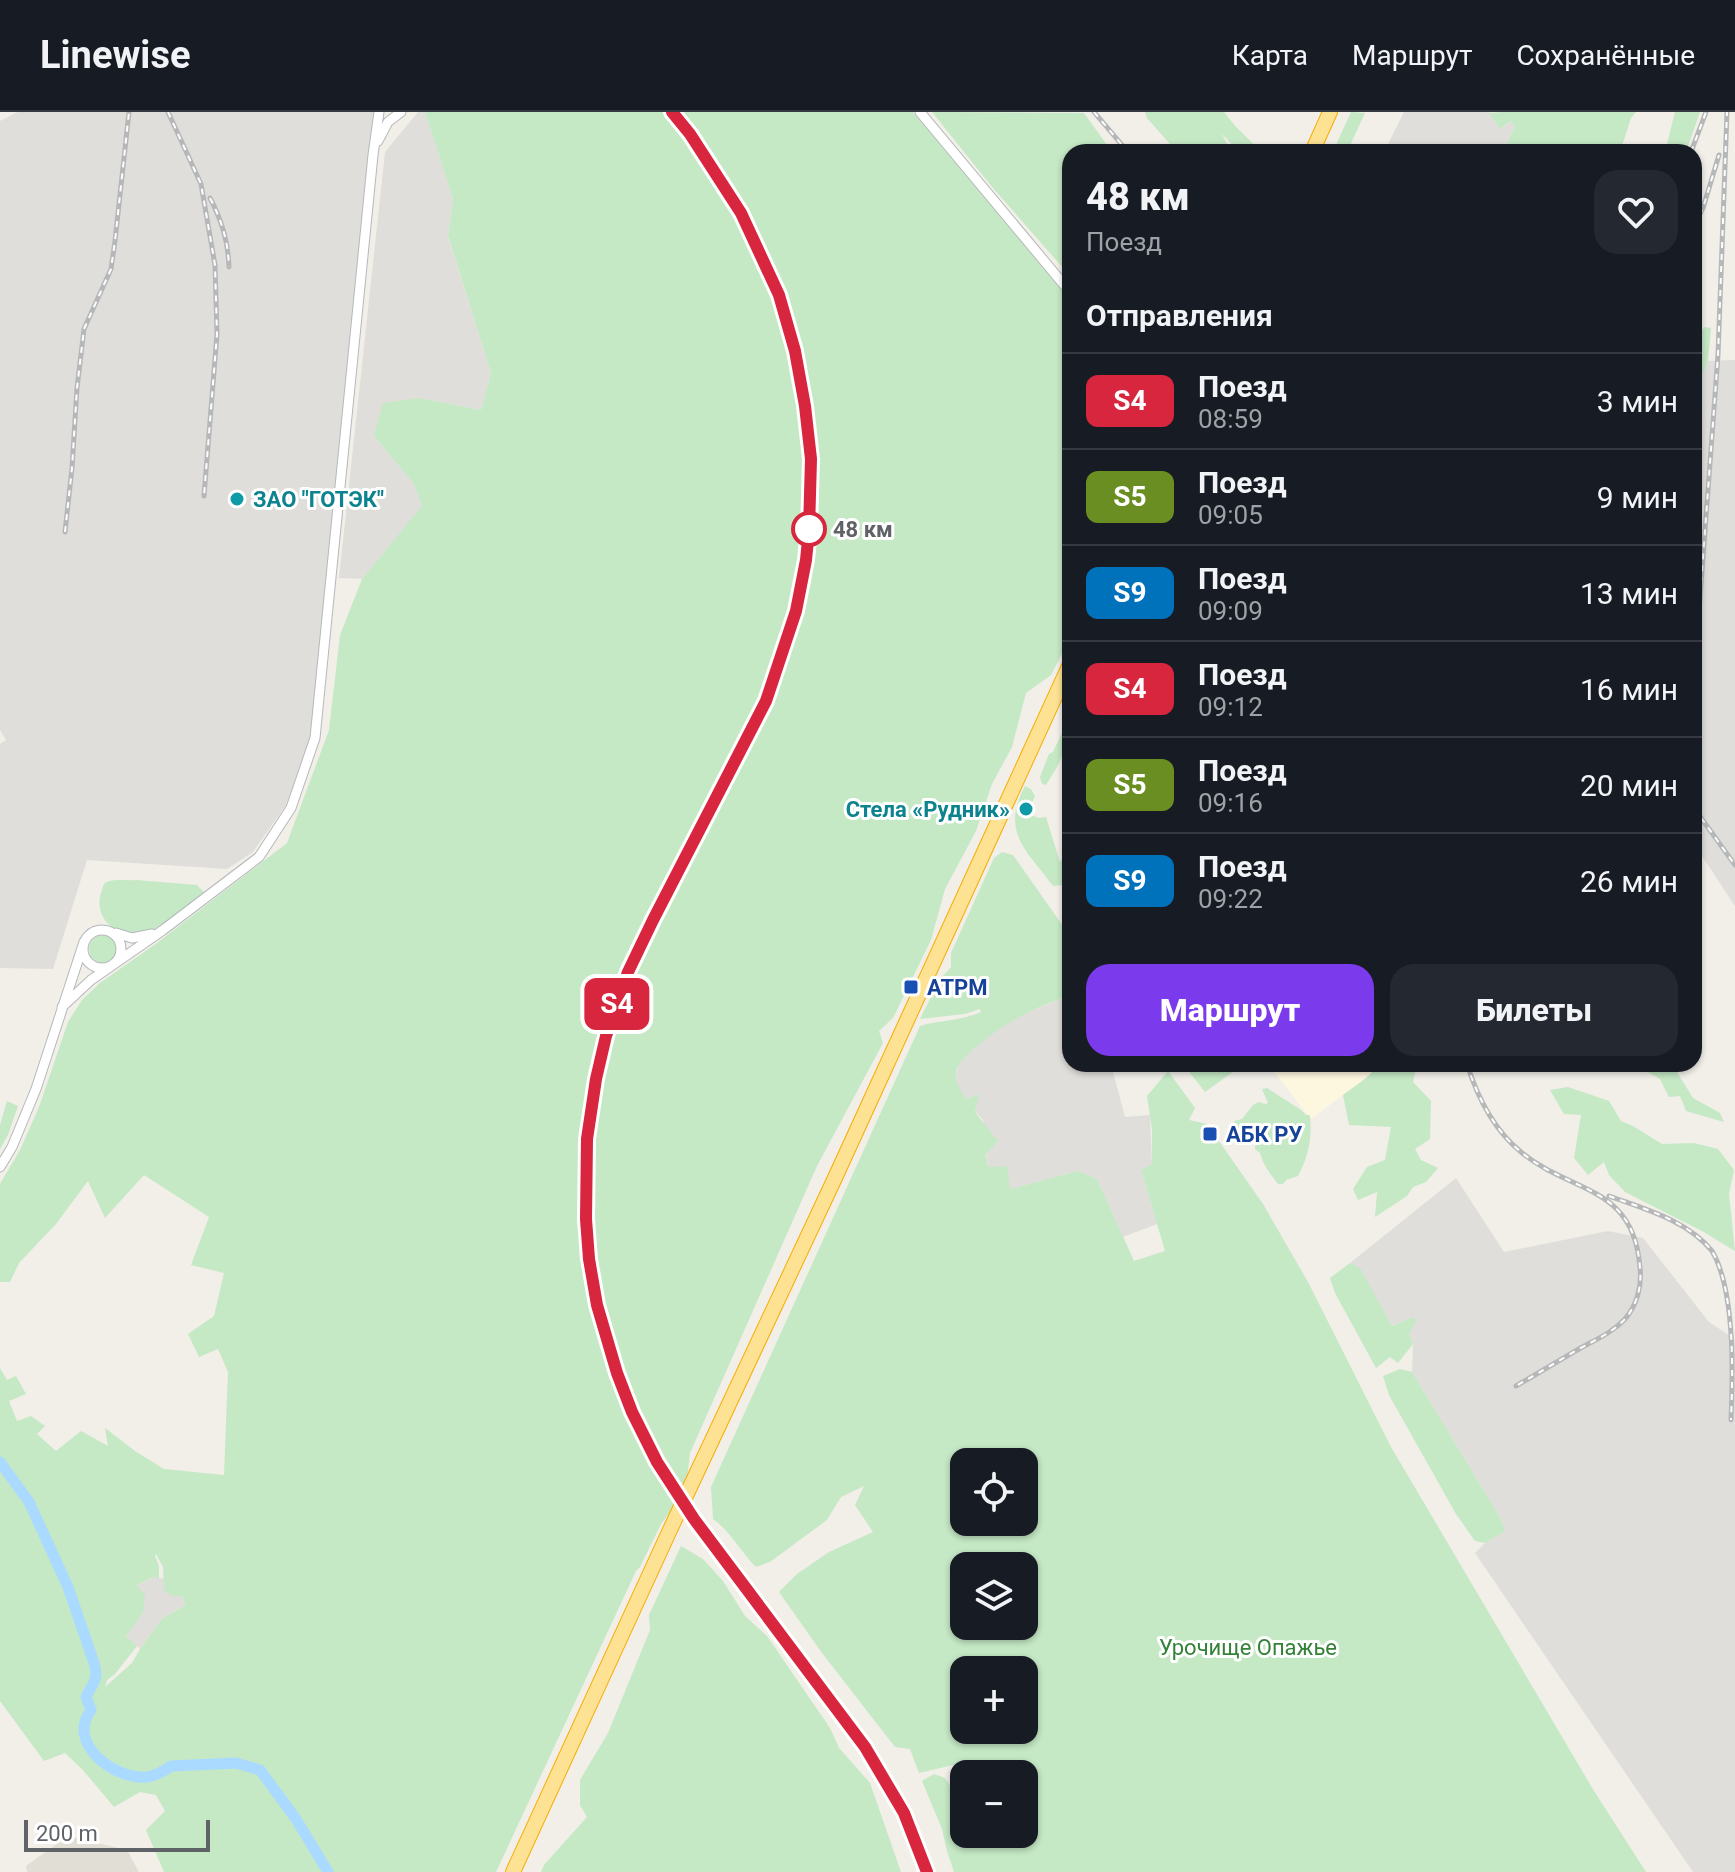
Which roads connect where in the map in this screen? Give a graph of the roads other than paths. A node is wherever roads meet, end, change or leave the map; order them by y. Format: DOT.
graph roads {
  1 [pos="379,112"];
  2 [pos="401,112"];
  3 [pos="920,112"];
  4 [pos="1330,112"];
  5 [pos="1316,144"];
  6 [pos="373,155"];
  7 [pos="1062,282"];
  8 [pos="1062,681"];
  9 [pos="163,930"];
  10 [pos="112,932"];
  11 [pos="84,942"];
  12 [pos="112,965"];
  13 [pos="62,1007"];
  14 [pos="0,1167"];
  15 [pos="513,1872"];
  1 -- 6 [label="street"];
  2 -- 6 [label="street"];
  3 -- 7 [label="street"];
  4 -- 5 [label="highway"];
  6 -- 9 [label="street"];
  8 -- 15 [label="highway"];
  9 -- 10 [label="street"];
  9 -- 12 [label="street"];
  10 -- 11 [label="street"];
  10 -- 12 [label="street"];
  11 -- 12 [label="street"];
  11 -- 13 [label="street"];
  12 -- 13 [label="street"];
  13 -- 14 [label="street"];
}
